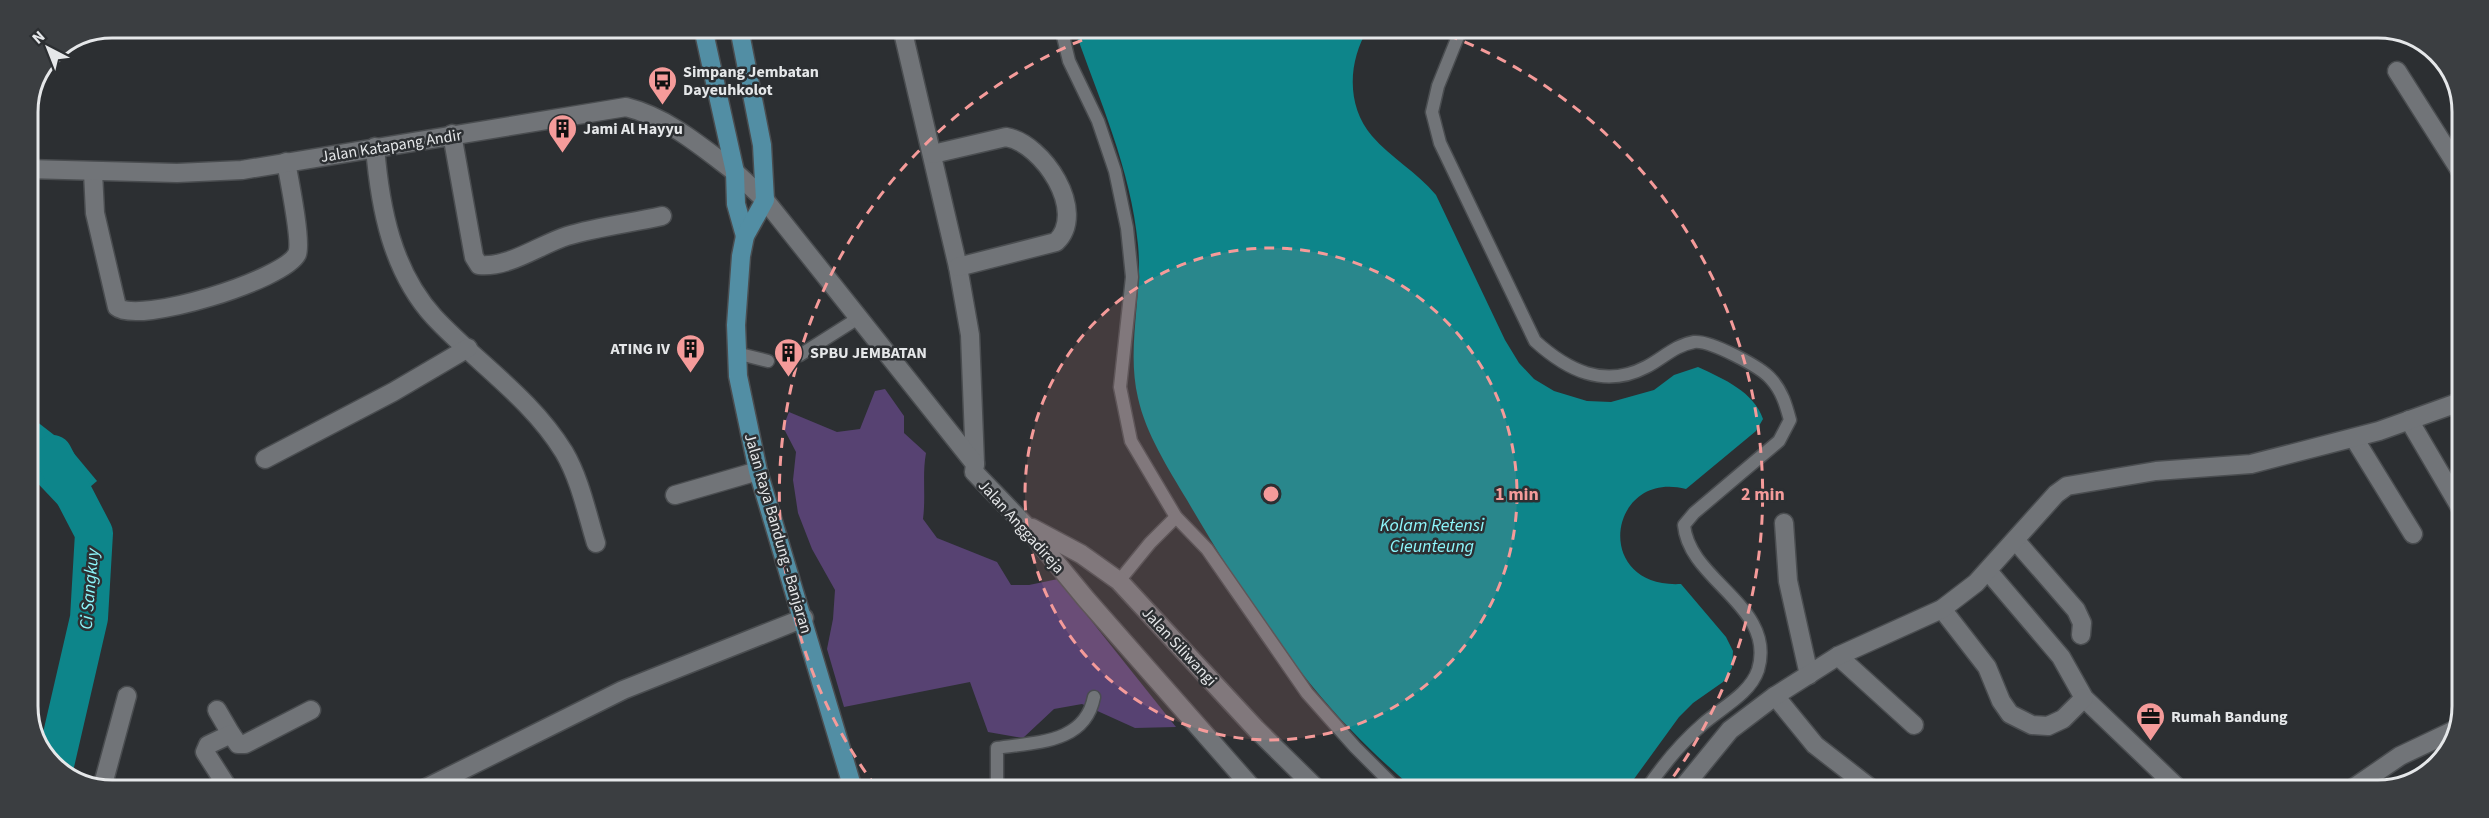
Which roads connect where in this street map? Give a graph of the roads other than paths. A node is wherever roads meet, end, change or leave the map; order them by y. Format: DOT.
graph roads {
  1 [pos="705,37"];
  2 [pos="741,37"];
  3 [pos="904,37"];
  4 [pos="1063,37"];
  5 [pos="1458,37"];
  6 [pos="2397,71"];
  7 [pos="452,134"];
  8 [pos="375,147"];
  9 [pos="933,154"];
  10 [pos="2451,155"];
  11 [pos="286,162"];
  12 [pos="37,169"];
  13 [pos="93,172"];
  14 [pos="735,172"];
  15 [pos="765,200"];
  16 [pos="662,216"];
  17 [pos="745,236"];
  18 [pos="958,267"];
  19 [pos="860,317"];
  20 [pos="468,348"];
  21 [pos="736,353"];
  22 [pos="800,355"];
  23 [pos="768,362"];
  24 [pos="2451,405"];
  25 [pos="2409,420"];
  26 [pos="2354,438"];
  27 [pos="266,459"];
  28 [pos="975,464"];
  29 [pos="758,471"];
  30 [pos="2452,493"];
  31 [pos="675,495"];
  32 [pos="1176,517"];
  33 [pos="1784,523"];
  34 [pos="1025,525"];
  35 [pos="2413,534"];
  36 [pos="2016,541"];
  37 [pos="596,543"];
  38 [pos="1988,571"];
  39 [pos="1119,581"];
  40 [pos="1942,609"];
  41 [pos="804,618"];
  42 [pos="2082,635"];
  43 [pos="1838,656"];
  44 [pos="1809,675"];
  45 [pos="127,696"];
  46 [pos="1774,696"];
  47 [pos="1094,697"];
  48 [pos="2084,698"];
  49 [pos="218,710"];
  50 [pos="311,710"];
  51 [pos="1914,724"];
  52 [pos="231,734"];
  53 [pos="2446,734"];
  54 [pos="104,780"];
  55 [pos="223,780"];
  56 [pos="442,780"];
  57 [pos="850,780"];
  58 [pos="997,780"];
  59 [pos="1245,780"];
  60 [pos="1308,780"];
  61 [pos="1388,780"];
  62 [pos="1654,780"];
  63 [pos="1690,780"];
  64 [pos="1861,780"];
  65 [pos="2170,780"];
  66 [pos="2365,780"];
  1 -- 14 [label="main road, Jalan Raya Bandung - Banjaran"];
  2 -- 15 [label="main road"];
  3 -- 9 [label="street"];
  4 -- 32 [label="lane"];
  5 -- 62 [label="lane"];
  6 -- 10 [label="street"];
  7 -- 8 [label="street, Jalan Katapang Andir"];
  7 -- 14 [label="street, Jalan Katapang Andir"];
  7 -- 16 [label="street"];
  8 -- 11 [label="street, Jalan Katapang Andir"];
  8 -- 20 [label="street"];
  9 -- 18 [label="street"];
  9 -- 18 [label="street"];
  11 -- 13 [label="street, Jalan Katapang Andir"];
  11 -- 13 [label="street"];
  12 -- 13 [label="street, Jalan Katapang Andir"];
  14 -- 15 [label="street, Jalan Anggadireja"];
  14 -- 17 [label="main road, Jalan Raya Bandung - Banjaran"];
  15 -- 17 [label="main road, Jalan Raya Bandung - Banjaran"];
  15 -- 19 [label="street, Jalan Anggadireja"];
  17 -- 21 [label="main road, Jalan Raya Bandung - Banjaran"];
  18 -- 28 [label="street"];
  19 -- 22 [label="lane"];
  19 -- 28 [label="street, Jalan Anggadireja"];
  20 -- 27 [label="street"];
  20 -- 37 [label="street"];
  21 -- 23 [label="lane"];
  21 -- 29 [label="main road, Jalan Raya Bandung - Banjaran"];
  24 -- 25 [label="street"];
  25 -- 26 [label="street"];
  25 -- 30 [label="street"];
  26 -- 35 [label="street"];
  26 -- 36 [label="street"];
  28 -- 34 [label="street, Jalan Anggadireja"];
  29 -- 31 [label="street"];
  29 -- 41 [label="main road, Jalan Raya Bandung - Banjaran"];
  32 -- 39 [label="lane"];
  32 -- 61 [label="lane"];
  33 -- 44 [label="street"];
  34 -- 39 [label="street, Jalan Siliwangi"];
  34 -- 59 [label="street, Jalan Anggadireja"];
  36 -- 38 [label="street"];
  36 -- 42 [label="street"];
  38 -- 40 [label="street"];
  38 -- 48 [label="street"];
  39 -- 60 [label="street, Jalan Siliwangi"];
  40 -- 43 [label="street"];
  40 -- 48 [label="street"];
  41 -- 56 [label="street"];
  41 -- 57 [label="main road, Jalan Raya Bandung - Banjaran"];
  43 -- 44 [label="street"];
  43 -- 51 [label="street"];
  44 -- 46 [label="street"];
  45 -- 54 [label="street"];
  46 -- 63 [label="street"];
  46 -- 64 [label="street"];
  47 -- 58 [label="lane"];
  48 -- 65 [label="street"];
  49 -- 52 [label="street"];
  50 -- 52 [label="street"];
  52 -- 55 [label="street"];
  53 -- 66 [label="street"];
}
